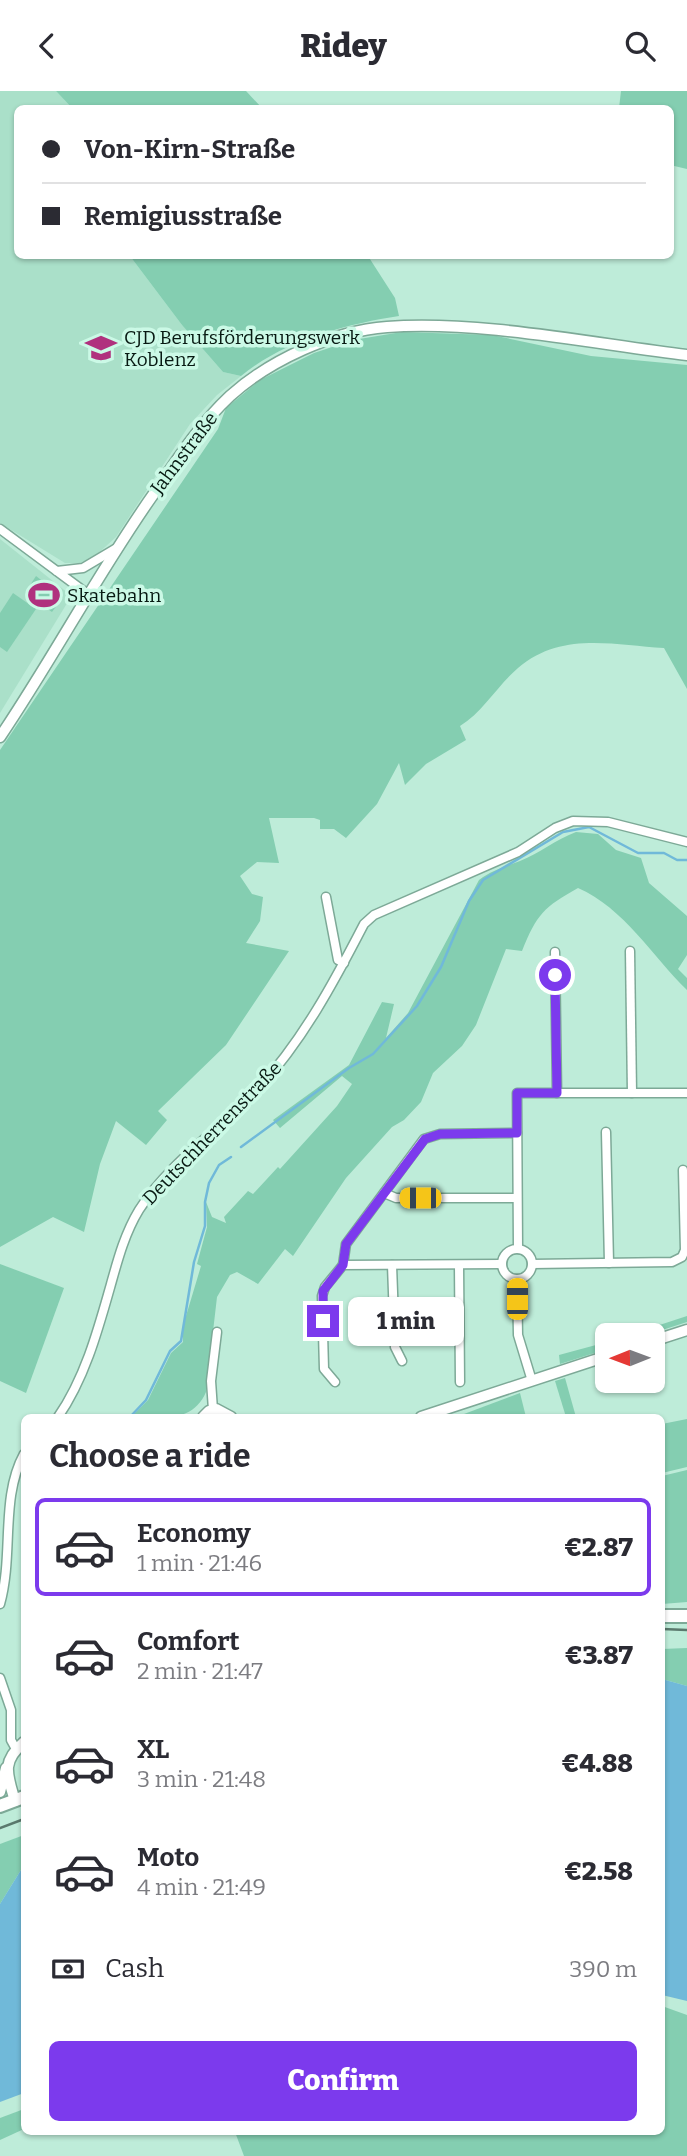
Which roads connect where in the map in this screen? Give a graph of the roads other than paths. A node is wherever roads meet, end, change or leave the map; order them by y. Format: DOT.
graph roads {
  1 [pos="687,355"];
  2 [pos="0,529"];
  3 [pos="115,549"];
  4 [pos="57,571"];
  5 [pos="89,595"];
  6 [pos="0,737"];
  7 [pos="687,842"];
  8 [pos="326,897"];
  9 [pos="630,951"];
  10 [pos="555,952"];
  11 [pos="344,963"];
  12 [pos="557,1093"];
  13 [pos="632,1093"];
  14 [pos="687,1093"];
  15 [pos="607,1132"];
  16 [pos="517,1133"];
  17 [pos="683,1170"];
  18 [pos="384,1193"];
  19 [pos="517,1198"];
  20 [pos="518,1249"];
  21 [pos="609,1263"];
  22 [pos="502,1264"];
  23 [pos="532,1264"];
  24 [pos="343,1265"];
  25 [pos="392,1265"];
  26 [pos="459,1265"];
  27 [pos="517,1279"];
  28 [pos="687,1330"];
  29 [pos="217,1332"];
  30 [pos="665,1337"];
  31 [pos="595,1360"];
  32 [pos="402,1361"];
  33 [pos="532,1381"];
  34 [pos="335,1382"];
  35 [pos="460,1382"];
  36 [pos="213,1410"];
  37 [pos="60,1414"];
  38 [pos="207,1414"];
  39 [pos="227,1414"];
  40 [pos="430,1414"];
  41 [pos="21,1459"];
  42 [pos="3,1512"];
  43 [pos="0,1604"];
  44 [pos="665,1616"];
  45 [pos="687,1616"];
  46 [pos="0,1678"];
  47 [pos="20,1745"];
  48 [pos="8,1764"];
  49 [pos="0,1792"];
  50 [pos="20,1799"];
  51 [pos="0,1806"];
  1 -- 3 [label="street, Jahnstraße"];
  2 -- 4 [label="street"];
  3 -- 4 [label="street"];
  3 -- 5 [label="street, Jahnstraße"];
  4 -- 5 [label="street"];
  5 -- 6 [label="street, Jahnstraße"];
  7 -- 11 [label="street, Deutschherrenstraße"];
  8 -- 11 [label="street"];
  9 -- 13 [label="street"];
  10 -- 12 [label="street"];
  11 -- 37 [label="street, Deutschherrenstraße"];
  12 -- 13 [label="street"];
  12 -- 16 [label="street"];
  13 -- 14 [label="street"];
  15 -- 21 [label="street"];
  16 -- 18 [label="street"];
  16 -- 19 [label="street"];
  17 -- 21 [label="street"];
  18 -- 19 [label="street"];
  18 -- 24 [label="street"];
  19 -- 20 [label="street"];
  20 -- 22 [label="street"];
  20 -- 23 [label="street"];
  21 -- 23 [label="street"];
  22 -- 26 [label="street"];
  22 -- 27 [label="street"];
  23 -- 27 [label="street"];
  24 -- 25 [label="street"];
  24 -- 34 [label="street"];
  25 -- 26 [label="street"];
  25 -- 32 [label="street"];
  26 -- 35 [label="street"];
  27 -- 33 [label="street"];
  28 -- 30 [label="street"];
  29 -- 36 [label="street"];
  31 -- 33 [label="street"];
  33 -- 40 [label="street"];
  36 -- 38 [label="street"];
  36 -- 39 [label="street"];
  41 -- 42 [label="street"];
  42 -- 43 [label="street"];
  44 -- 45 [label="main road"];
  46 -- 47 [label="street"];
  47 -- 48 [label="street"];
  48 -- 49 [label="street"];
  48 -- 50 [label="street"];
  50 -- 51 [label="main road"];
}
